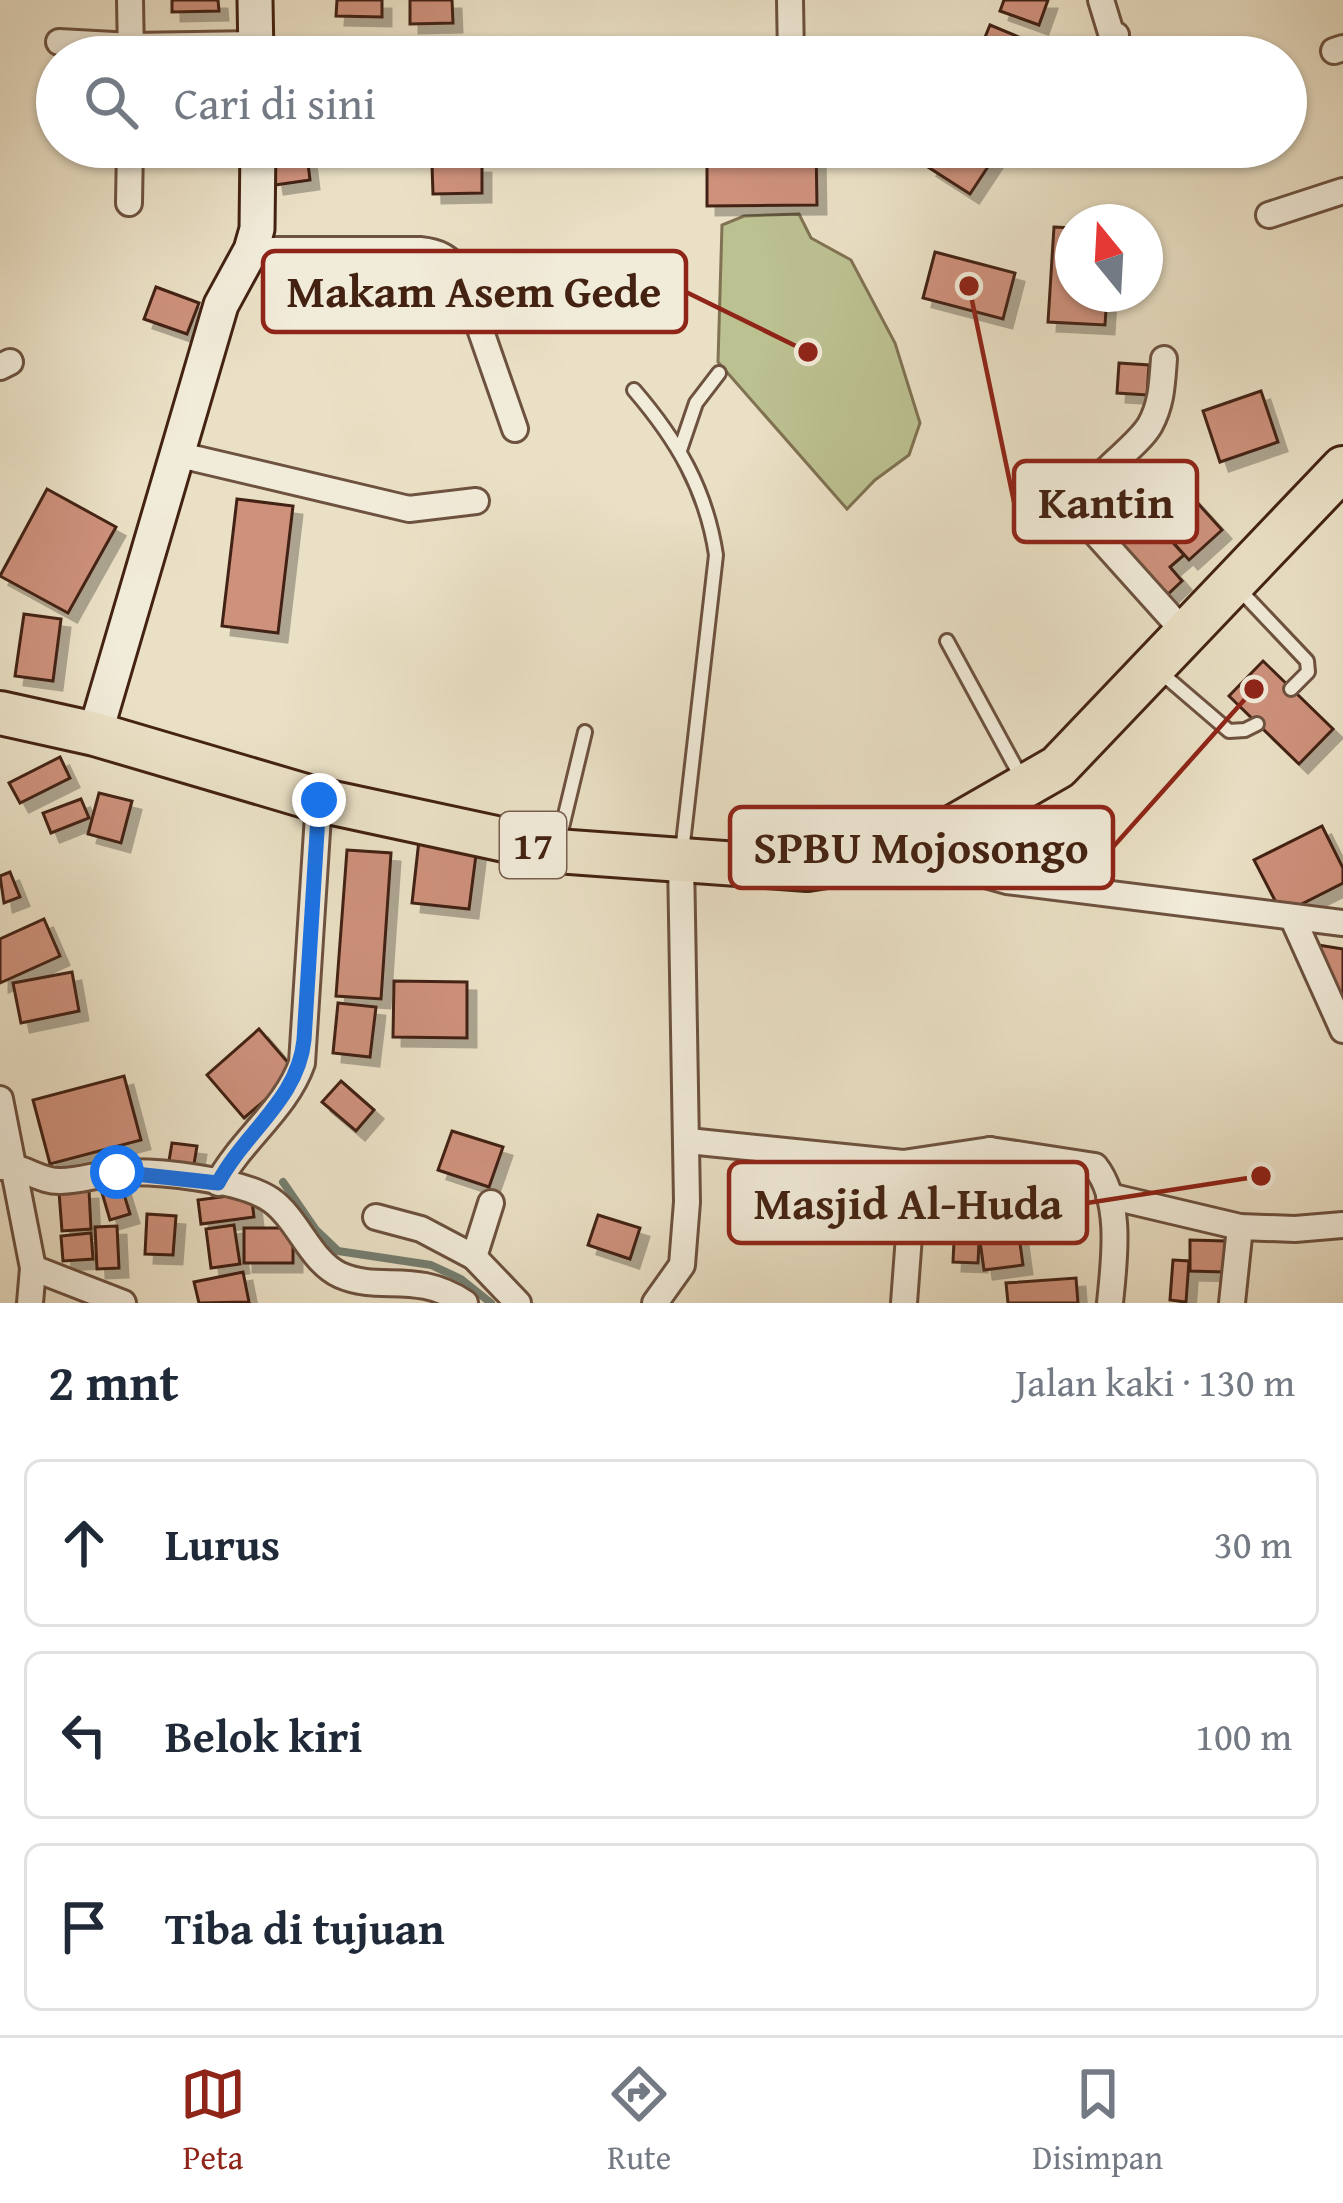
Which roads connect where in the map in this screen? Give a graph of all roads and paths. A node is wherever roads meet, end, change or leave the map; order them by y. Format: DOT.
graph roads {
  1 [pos="130,0"];
  2 [pos="255,0"];
  3 [pos="790,0"];
  4 [pos="1101,0"];
  5 [pos="1116,35"];
  6 [pos="131,36"];
  7 [pos="256,36"];
  8 [pos="791,36"];
  9 [pos="130,168"];
  10 [pos="258,168"];
  11 [pos="1343,191"];
  12 [pos="129,203"];
  13 [pos="1269,214"];
  14 [pos="251,250"];
  15 [pos="1164,359"];
  16 [pos="719,373"];
  17 [pos="634,390"];
  18 [pos="515,429"];
  19 [pos="680,451"];
  20 [pos="180,455"];
  21 [pos="1343,468"];
  22 [pos="476,501"];
  23 [pos="1232,582"];
  24 [pos="1186,634"];
  25 [pos="947,641"];
  26 [pos="1154,666"];
  27 [pos="1291,689"];
  28 [pos="0,713"];
  29 [pos="1257,724"];
  30 [pos="585,733"];
  31 [pos="95,734"];
  32 [pos="1042,778"];
  33 [pos="319,800"];
  34 [pos="556,850"];
  35 [pos="908,853"];
  36 [pos="681,860"];
  37 [pos="1293,919"];
  38 [pos="1343,923"];
  39 [pos="1343,1030"];
  40 [pos="0,1099"];
  41 [pos="688,1141"];
  42 [pos="990,1150"];
  43 [pos="903,1162"];
  44 [pos="8,1166"];
  45 [pos="218,1183"];
  46 [pos="1109,1196"];
  47 [pos="491,1203"];
  48 [pos="376,1217"];
  49 [pos="988,1220"];
  50 [pos="1343,1225"];
  51 [pos="1240,1227"];
  52 [pos="474,1257"];
  53 [pos="33,1268"];
  54 [pos="30,1303"];
  55 [pos="123,1303"];
  56 [pos="465,1303"];
  57 [pos="518,1303"];
  58 [pos="655,1303"];
  59 [pos="904,1303"];
  60 [pos="1110,1303"];
  61 [pos="1232,1303"];
  1 -- 6 [label="street"];
  2 -- 7 [label="street"];
  3 -- 8 [label="street"];
  4 -- 5 [label="street"];
  9 -- 12 [label="street"];
  10 -- 14 [label="street"];
  11 -- 13 [label="street"];
  14 -- 18 [label="street"];
  14 -- 20 [label="street"];
  15 -- 24 [label="street"];
  16 -- 19 [label="lane"];
  17 -- 19 [label="lane"];
  19 -- 36 [label="lane"];
  20 -- 22 [label="street"];
  20 -- 31 [label="street"];
  21 -- 23 [label="highway, 17"];
  23 -- 24 [label="highway, 17"];
  23 -- 27 [label="lane"];
  24 -- 26 [label="highway, 17"];
  25 -- 32 [label="lane"];
  26 -- 29 [label="lane"];
  26 -- 32 [label="highway, 17"];
  28 -- 31 [label="highway, 17"];
  30 -- 34 [label="lane"];
  31 -- 33 [label="highway, 17"];
  32 -- 35 [label="highway, 17"];
  33 -- 34 [label="highway, 17"];
  33 -- 45 [label="street"];
  34 -- 36 [label="highway, 17"];
  35 -- 36 [label="highway, 17"];
  35 -- 37 [label="street"];
  36 -- 41 [label="street"];
  37 -- 38 [label="street"];
  37 -- 39 [label="street"];
  40 -- 44 [label="street"];
  41 -- 43 [label="street"];
  41 -- 58 [label="street"];
  42 -- 43 [label="street"];
  42 -- 46 [label="street"];
  42 -- 49 [label="street"];
  43 -- 59 [label="street"];
  44 -- 45 [label="street"];
  44 -- 53 [label="street"];
  45 -- 56 [label="street"];
  46 -- 51 [label="street"];
  46 -- 60 [label="street"];
  47 -- 52 [label="street"];
  48 -- 52 [label="street"];
  50 -- 51 [label="street"];
  51 -- 61 [label="street"];
  52 -- 57 [label="street"];
  53 -- 54 [label="street"];
  53 -- 55 [label="street"];
}
